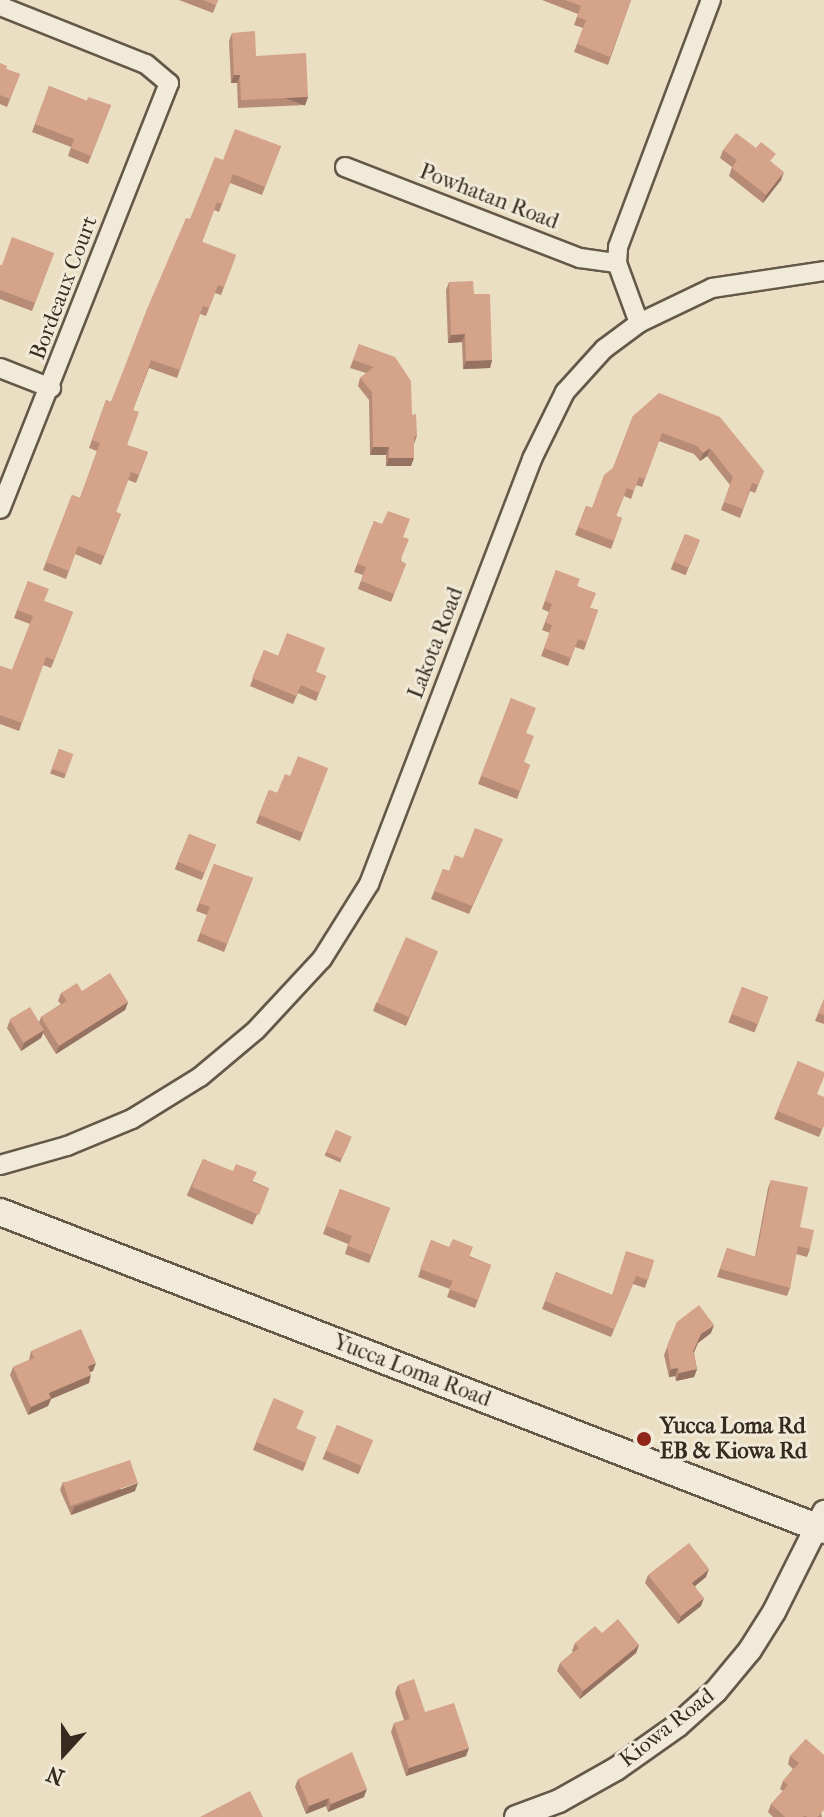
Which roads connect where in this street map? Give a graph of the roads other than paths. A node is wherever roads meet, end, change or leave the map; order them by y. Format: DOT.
graph roads {
  1 [pos="711,0"];
  2 [pos="0,6"];
  3 [pos="345,167"];
  4 [pos="617,263"];
  5 [pos="824,271"];
  6 [pos="639,323"];
  7 [pos="0,368"];
  8 [pos="51,388"];
  9 [pos="0,509"];
  10 [pos="0,1165"];
  11 [pos="0,1212"];
  12 [pos="822,1523"];
  13 [pos="516,1817"];
  1 -- 4 [label="street"];
  2 -- 8 [label="street, Bordeaux Court"];
  3 -- 4 [label="street, Powhatan Road"];
  4 -- 6 [label="street"];
  5 -- 6 [label="street"];
  6 -- 10 [label="street, Lakota Road"];
  7 -- 8 [label="street"];
  8 -- 9 [label="street, Bordeaux Court"];
  11 -- 12 [label="main road, Yucca Loma Road"];
  12 -- 13 [label="street, Kiowa Road"];
}
